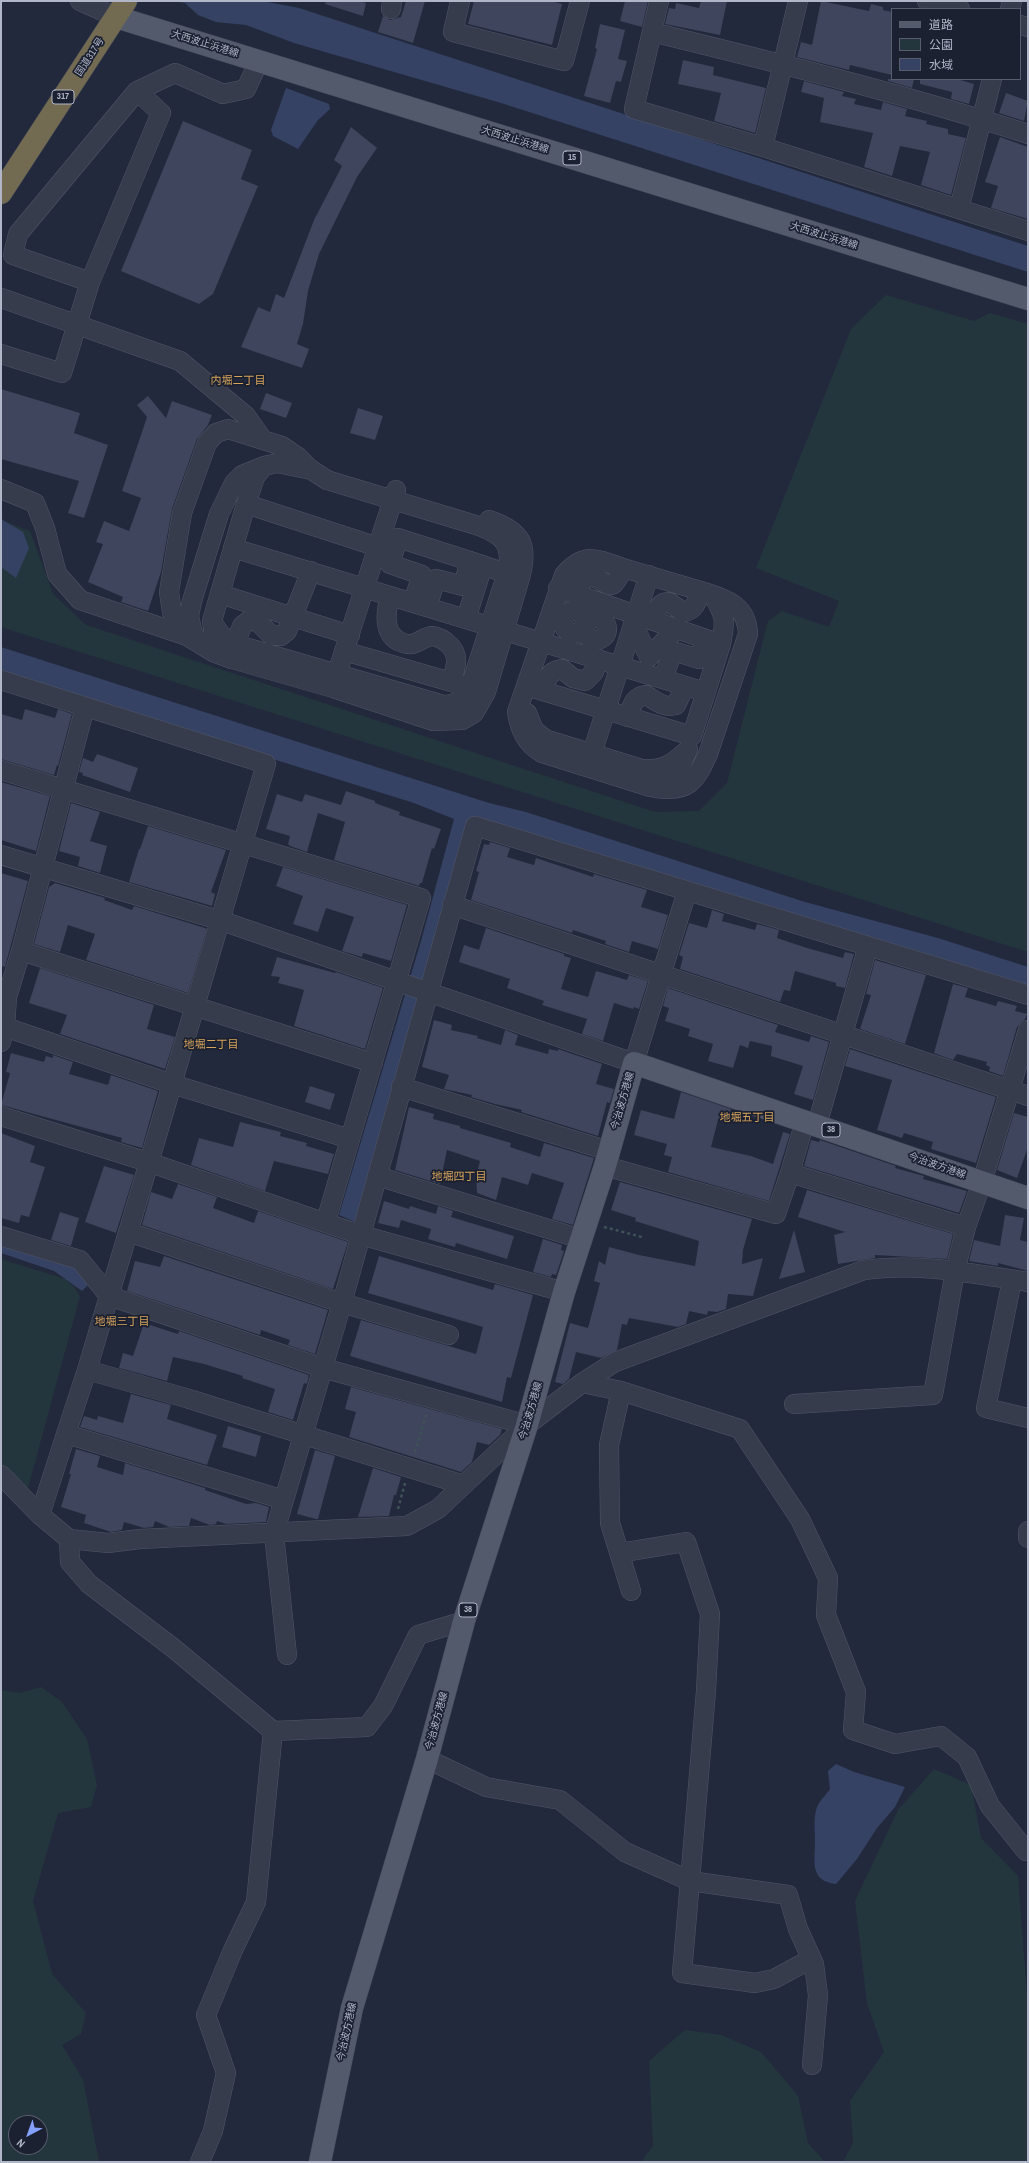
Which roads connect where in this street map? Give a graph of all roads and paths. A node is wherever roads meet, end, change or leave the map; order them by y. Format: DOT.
graph roads {
  1 [pos="80,1"];
  2 [pos="460,1"];
  3 [pos="580,1"];
  4 [pos="659,1"];
  5 [pos="798,1"];
  6 [pos="927,1"];
  7 [pos="956,8"];
  8 [pos="121,9"];
  9 [pos="652,32"];
  10 [pos="259,61"];
  11 [pos="783,64"];
  12 [pos="992,80"];
  13 [pos="137,91"];
  14 [pos="982,119"];
  15 [pos="1028,134"];
  16 [pos="763,147"];
  17 [pos="1,193"];
  18 [pos="959,209"];
  19 [pos="1028,230"];
  20 [pos="90,282"];
  21 [pos="1,298"];
  22 [pos="1028,299"];
  23 [pos="76,325"];
  24 [pos="1,354"];
  25 [pos="264,440"];
  26 [pos="264,466"];
  27 [pos="310,469"];
  28 [pos="1,489"];
  29 [pos="394,494"];
  30 [pos="246,504"];
  31 [pos="386,539"];
  32 [pos="233,548"];
  33 [pos="477,563"];
  34 [pos="623,568"];
  35 [pos="310,571"];
  36 [pos="513,575"];
  37 [pos="649,575"];
  38 [pos="365,588"];
  39 [pos="558,588"];
  40 [pos="707,593"];
  41 [pos="220,594"];
  42 [pos="390,596"];
  43 [pos="586,597"];
  44 [pos="420,605"];
  45 [pos="293,617"];
  46 [pos="466,619"];
  47 [pos="635,619"];
  48 [pos="654,620"];
  49 [pos="496,628"];
  50 [pos="677,628"];
  51 [pos="194,641"];
  52 [pos="714,641"];
  53 [pos="541,642"];
  54 [pos="347,643"];
  55 [pos="233,651"];
  56 [pos="577,653"];
  57 [pos="599,659"];
  58 [pos="620,666"];
  59 [pos="664,679"];
  60 [pos="1,680"];
  61 [pos="335,681"];
  62 [pos="451,682"];
  63 [pos="685,686"];
  64 [pos="478,690"];
  65 [pos="531,690"];
  66 [pos="705,692"];
  67 [pos="85,707"];
  68 [pos="606,710"];
  69 [pos="628,717"];
  70 [pos="690,742"];
  71 [pos="590,760"];
  72 [pos="1,770"];
  73 [pos="650,787"];
  74 [pos="64,788"];
  75 [pos="243,844"];
  76 [pos="1,855"];
  77 [pos="42,866"];
  78 [pos="687,891"];
  79 [pos="452,905"];
  80 [pos="222,921"];
  81 [pos="868,946"];
  82 [pos="20,952"];
  83 [pos="661,974"];
  84 [pos="397,982"];
  85 [pos="428,991"];
  86 [pos="1028,995"];
  87 [pos="196,1007"];
  88 [pos="1028,1030"];
  89 [pos="842,1033"];
  90 [pos="3,1035"];
  91 [pos="634,1062"];
  92 [pos="373,1063"];
  93 [pos="172,1084"];
  94 [pos="401,1087"];
  95 [pos="1010,1090"];
  96 [pos="1028,1096"];
  97 [pos="1,1116"];
  98 [pos="811,1123"];
  99 [pos="350,1139"];
  100 [pos="607,1158"];
  101 [pos="148,1162"];
  102 [pos="790,1173"];
  103 [pos="377,1176"];
  104 [pos="982,1182"];
  105 [pos="1028,1198"];
  106 [pos="326,1221"];
  107 [pos="966,1226"];
  108 [pos="584,1231"];
  109 [pos="128,1232"];
  110 [pos="361,1235"];
  111 [pos="1,1236"];
  112 [pos="642,1237"];
  113 [pos="955,1270"];
  114 [pos="1020,1281"];
  115 [pos="564,1292"];
  116 [pos="109,1296"];
  117 [pos="342,1303"];
  118 [pos="449,1335"];
  119 [pos="323,1368"];
  120 [pos="87,1370"];
  121 [pos="582,1383"];
  122 [pos="621,1391"];
  123 [pos="794,1404"];
  124 [pos="1028,1418"];
  125 [pos="527,1425"];
  126 [pos="66,1434"];
  127 [pos="304,1434"];
  128 [pos="1,1475"];
  129 [pos="464,1485"];
  130 [pos="284,1500"];
  131 [pos="40,1515"];
  132 [pos="1028,1530"];
  133 [pos="274,1534"];
  134 [pos="1028,1538"];
  135 [pos="69,1540"];
  136 [pos="618,1553"];
  137 [pos="631,1591"];
  138 [pos="464,1621"];
  139 [pos="287,1655"];
  140 [pos="273,1731"];
  141 [pos="427,1759"];
  142 [pos="1026,1850"];
  143 [pos="690,1880"];
  144 [pos="811,1959"];
  145 [pos="812,2065"];
  146 [pos="200,2162"];
  147 [pos="320,2162"];
  1 -- 8 [label="street"];
  2 -- 3 [label="street"];
  4 -- 9 [label="street"];
  5 -- 11 [label="street"];
  6 -- 7 [label="street"];
  8 -- 10 [label="main road, 大西波止浜港線 / 15"];
  8 -- 17 [label="highway, 国道317号 / 317"];
  9 -- 11 [label="street"];
  9 -- 16 [label="street"];
  10 -- 13 [label="street"];
  10 -- 22 [label="main road, 大西波止浜港線 / 15"];
  11 -- 14 [label="street"];
  11 -- 16 [label="street"];
  12 -- 14 [label="street"];
  13 -- 20 [label="street"];
  13 -- 20 [label="street"];
  14 -- 15 [label="street"];
  14 -- 18 [label="street"];
  16 -- 18 [label="street"];
  18 -- 19 [label="street"];
  20 -- 23 [label="street"];
  21 -- 23 [label="street"];
  23 -- 24 [label="street"];
  23 -- 25 [label="street"];
  25 -- 27 [label="street"];
  25 -- 51 [label="street"];
  26 -- 27 [label="street"];
  26 -- 30 [label="street"];
  26 -- 51 [label="street"];
  27 -- 29 [label="street"];
  28 -- 51 [label="street"];
  29 -- 31 [label="street"];
  29 -- 36 [label="street"];
  30 -- 31 [label="street"];
  30 -- 32 [label="street"];
  31 -- 33 [label="street"];
  31 -- 38 [label="street"];
  31 -- 44 [label="street"];
  32 -- 35 [label="street"];
  32 -- 41 [label="street"];
  33 -- 36 [label="street"];
  33 -- 44 [label="street"];
  33 -- 46 [label="street"];
  34 -- 37 [label="street"];
  34 -- 39 [label="street"];
  34 -- 43 [label="street"];
  35 -- 38 [label="street"];
  35 -- 45 [label="street"];
  36 -- 49 [label="street"];
  37 -- 40 [label="street"];
  37 -- 47 [label="street"];
  38 -- 42 [label="street"];
  38 -- 54 [label="street"];
  39 -- 43 [label="street"];
  39 -- 53 [label="street"];
  40 -- 48 [label="street"];
  40 -- 52 [label="street"];
  40 -- 73 [label="street"];
  41 -- 45 [label="street"];
  41 -- 55 [label="street"];
  42 -- 44 [label="street"];
  42 -- 62 [label="street"];
  43 -- 47 [label="street"];
  43 -- 56 [label="street"];
  44 -- 46 [label="street"];
  45 -- 54 [label="street"];
  45 -- 55 [label="street"];
  46 -- 49 [label="street"];
  47 -- 48 [label="street"];
  47 -- 50 [label="street"];
  47 -- 58 [label="street"];
  48 -- 50 [label="street"];
  49 -- 53 [label="street"];
  49 -- 64 [label="street"];
  50 -- 52 [label="street"];
  51 -- 55 [label="street"];
  52 -- 59 [label="street"];
  52 -- 66 [label="street"];
  53 -- 56 [label="street"];
  53 -- 65 [label="street"];
  54 -- 61 [label="street"];
  54 -- 62 [label="street"];
  55 -- 61 [label="street"];
  56 -- 57 [label="street"];
  57 -- 58 [label="street"];
  57 -- 65 [label="street"];
  58 -- 59 [label="street"];
  58 -- 68 [label="street"];
  59 -- 63 [label="street"];
  60 -- 67 [label="street"];
  61 -- 64 [label="street"];
  62 -- 64 [label="street"];
  63 -- 66 [label="street"];
  63 -- 69 [label="street"];
  65 -- 68 [label="street"];
  65 -- 71 [label="street"];
  66 -- 70 [label="street"];
  67 -- 74 [label="street"];
  67 -- 75 [label="street"];
  68 -- 69 [label="street"];
  68 -- 71 [label="street"];
  69 -- 70 [label="street"];
  70 -- 71 [label="street"];
  70 -- 73 [label="street"];
  71 -- 73 [label="street"];
  72 -- 74 [label="street"];
  74 -- 75 [label="street"];
  74 -- 77 [label="street"];
  75 -- 80 [label="street"];
  75 -- 84 [label="street"];
  76 -- 77 [label="street"];
  77 -- 80 [label="street"];
  77 -- 82 [label="street"];
  78 -- 79 [label="street"];
  78 -- 81 [label="street"];
  78 -- 83 [label="street"];
  79 -- 83 [label="street"];
  79 -- 85 [label="street"];
  80 -- 84 [label="street"];
  80 -- 87 [label="street"];
  81 -- 86 [label="street"];
  81 -- 89 [label="street"];
  82 -- 87 [label="street"];
  82 -- 90 [label="street"];
  83 -- 89 [label="street"];
  83 -- 91 [label="street"];
  84 -- 85 [label="street"];
  84 -- 92 [label="street"];
  85 -- 91 [label="street"];
  85 -- 94 [label="street"];
  87 -- 92 [label="street"];
  87 -- 93 [label="street"];
  88 -- 95 [label="street"];
  89 -- 95 [label="street"];
  89 -- 98 [label="street"];
  90 -- 93 [label="street"];
  91 -- 98 [label="main road, 今治波方港線 / 38"];
  91 -- 100 [label="main road, 今治波方港線 / 38"];
  92 -- 99 [label="street"];
  93 -- 99 [label="street"];
  93 -- 101 [label="street"];
  94 -- 100 [label="street"];
  94 -- 103 [label="street"];
  95 -- 96 [label="street"];
  95 -- 104 [label="street"];
  97 -- 101 [label="street"];
  98 -- 102 [label="street"];
  98 -- 104 [label="main road, 今治波方港線 / 38"];
  99 -- 106 [label="street"];
  100 -- 102 [label="street"];
  100 -- 108 [label="main road, 今治波方港線 / 38"];
  101 -- 106 [label="street"];
  101 -- 109 [label="street"];
  102 -- 107 [label="street"];
  103 -- 108 [label="street"];
  103 -- 110 [label="street"];
  104 -- 105 [label="main road, 今治波方港線 / 38"];
  104 -- 107 [label="street"];
  106 -- 110 [label="street"];
  107 -- 113 [label="street"];
  108 -- 112 [label="path"];
  108 -- 115 [label="main road, 今治波方港線 / 38"];
  109 -- 116 [label="street"];
  109 -- 117 [label="street"];
  110 -- 115 [label="street"];
  110 -- 117 [label="street"];
  111 -- 116 [label="street"];
  113 -- 114 [label="street"];
  113 -- 121 [label="street"];
  113 -- 123 [label="street"];
  114 -- 124 [label="street"];
  115 -- 125 [label="main road, 今治波方港線 / 38"];
  116 -- 119 [label="street"];
  116 -- 120 [label="street"];
  117 -- 118 [label="street"];
  117 -- 119 [label="street"];
  119 -- 125 [label="street"];
  119 -- 127 [label="street"];
  120 -- 126 [label="street"];
  120 -- 127 [label="street"];
  121 -- 122 [label="street"];
  121 -- 125 [label="street"];
  122 -- 136 [label="street"];
  122 -- 142 [label="street"];
  125 -- 129 [label="street"];
  125 -- 138 [label="main road, 今治波方港線 / 38"];
  126 -- 130 [label="street"];
  126 -- 131 [label="street"];
  127 -- 129 [label="street"];
  127 -- 130 [label="street"];
  128 -- 131 [label="street"];
  129 -- 133 [label="street"];
  130 -- 133 [label="street"];
  131 -- 135 [label="street"];
  132 -- 134 [label="street"];
  133 -- 135 [label="street"];
  133 -- 139 [label="street"];
  135 -- 140 [label="street"];
  136 -- 137 [label="street"];
  136 -- 143 [label="street"];
  138 -- 140 [label="street"];
  138 -- 141 [label="main road, 今治波方港線 / 38"];
  140 -- 146 [label="street"];
  141 -- 143 [label="street"];
  141 -- 147 [label="main road, 今治波方港線 / 38"];
  143 -- 144 [label="street"];
  143 -- 144 [label="street"];
  144 -- 145 [label="street"];
}
